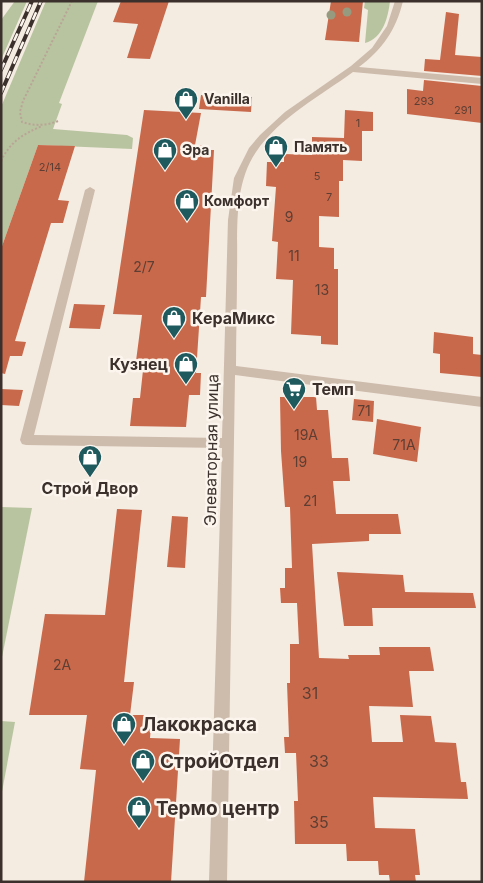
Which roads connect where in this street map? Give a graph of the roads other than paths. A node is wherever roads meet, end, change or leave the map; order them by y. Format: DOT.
graph roads {
  1 [pos="399,1"];
  2 [pos="351,69"];
  3 [pos="482,81"];
  4 [pos="90,190"];
  5 [pos="229,370"];
  6 [pos="482,402"];
  7 [pos="228,443"];
  8 [pos="218,882"];
  1 -- 2 [label="street, Элеваторная улица"];
  2 -- 3 [label="street"];
  2 -- 5 [label="street, Элеваторная улица"];
  4 -- 7 [label="street"];
  5 -- 6 [label="street"];
  5 -- 7 [label="street, Элеваторная улица"];
  7 -- 8 [label="street, Элеваторная улица"];
}
